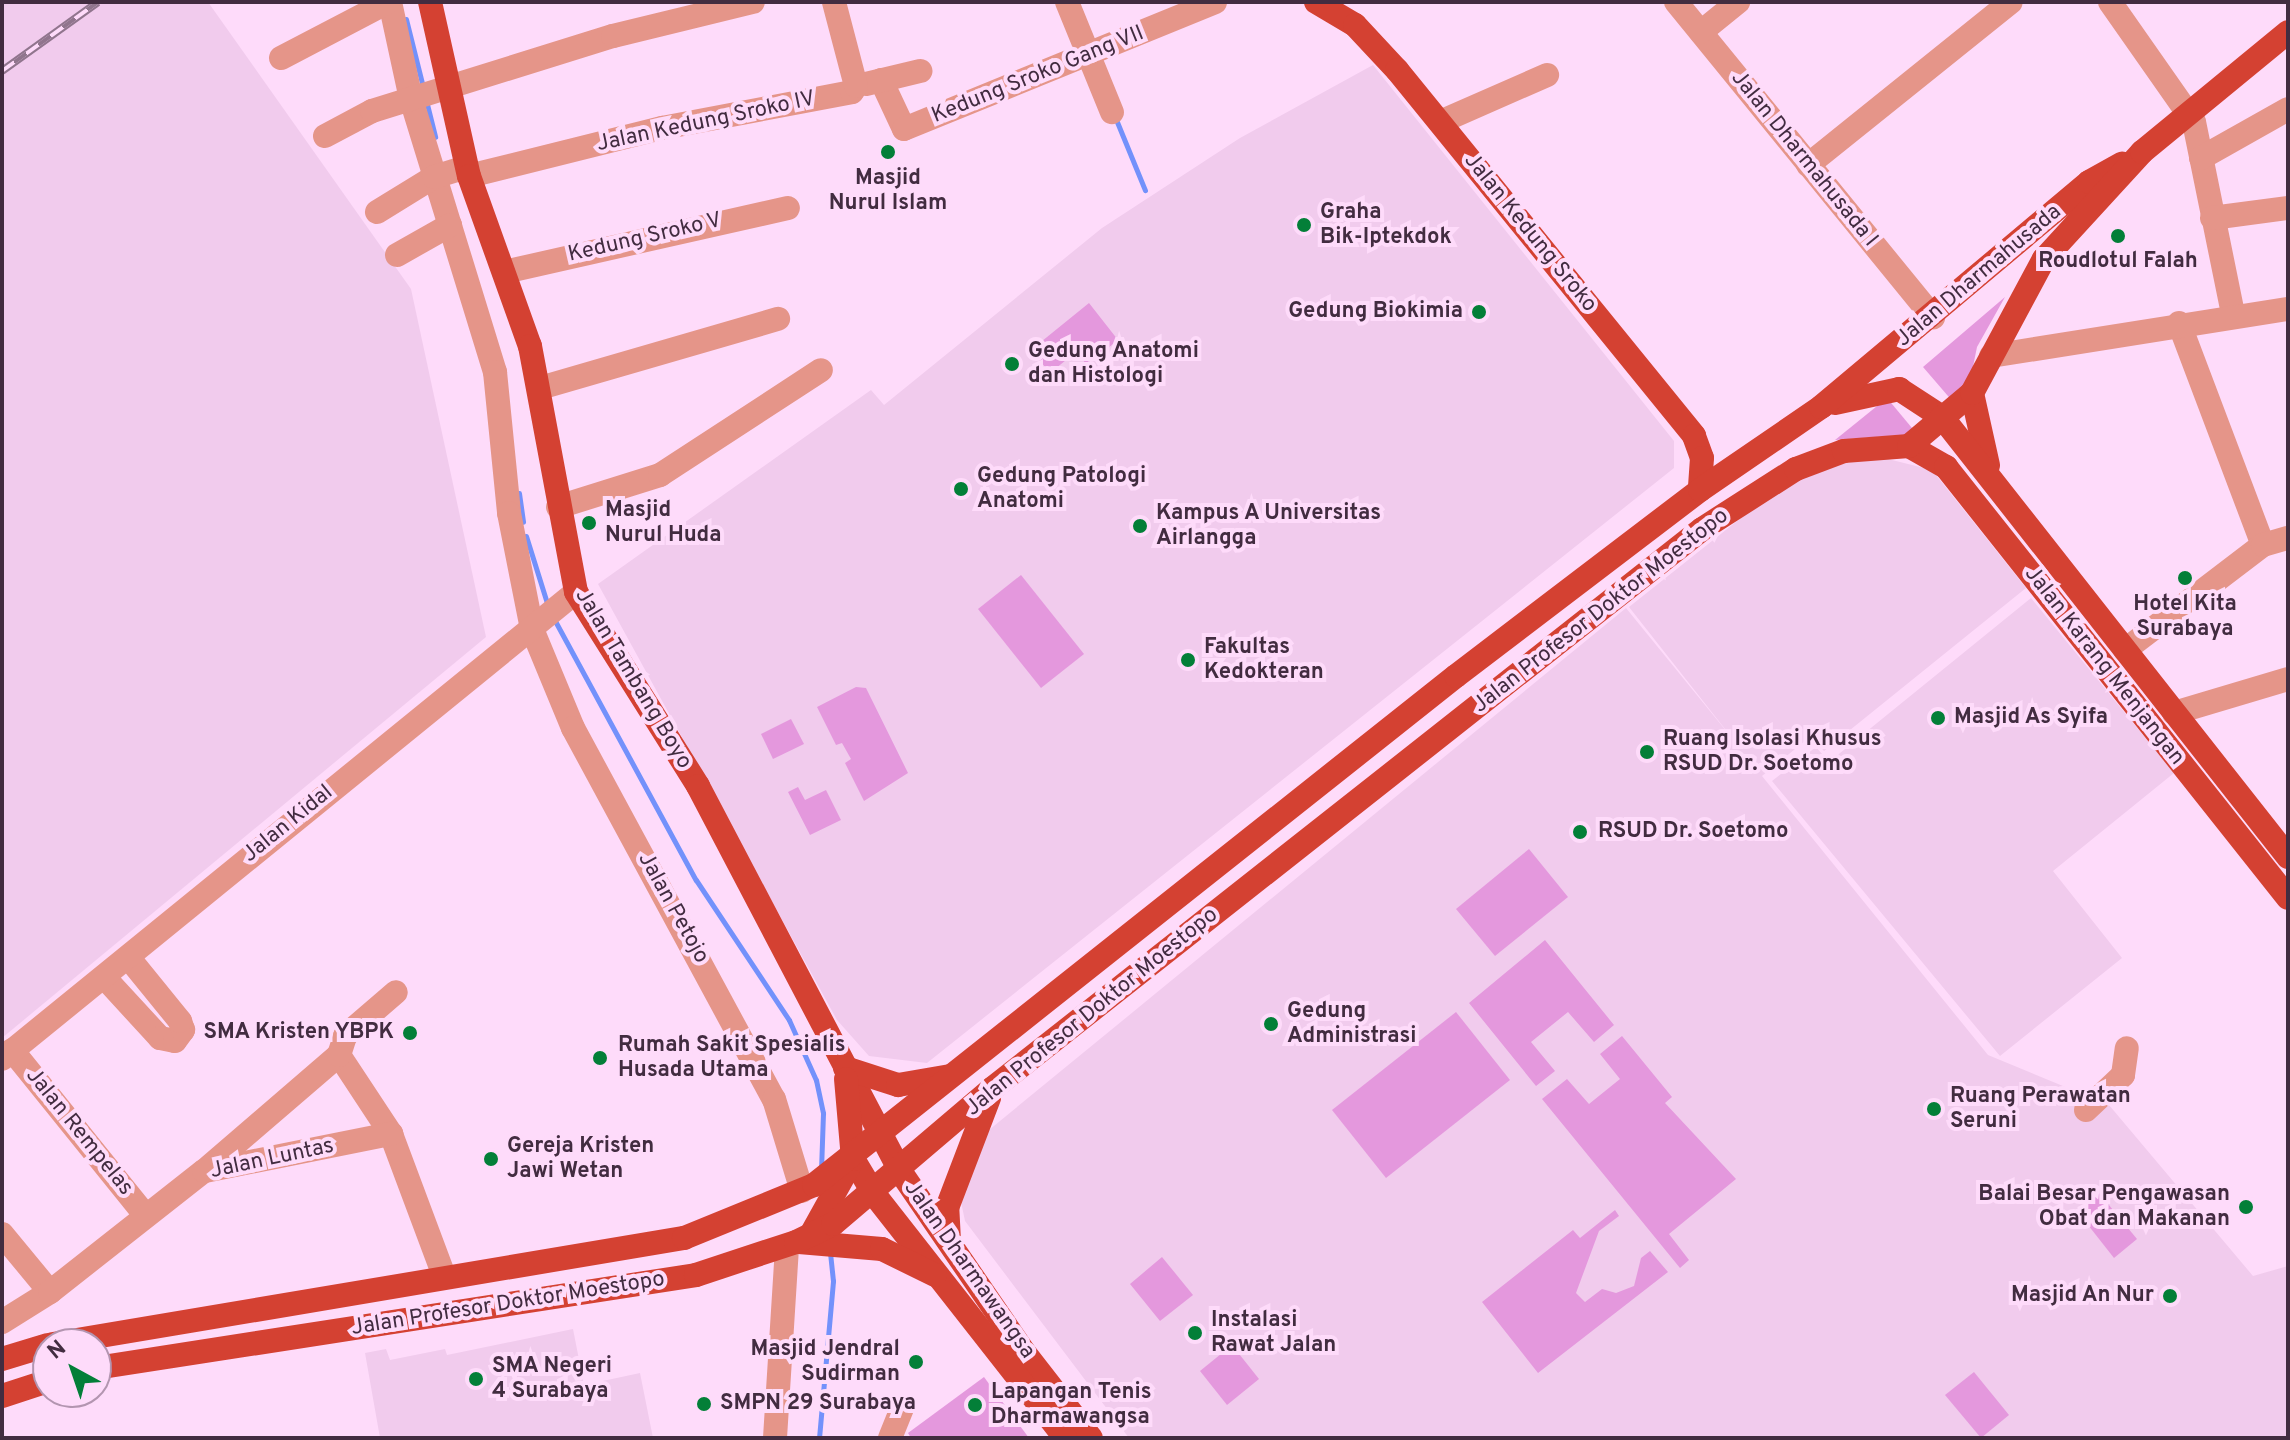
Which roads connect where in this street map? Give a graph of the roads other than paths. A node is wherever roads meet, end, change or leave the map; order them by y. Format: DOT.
graph roads {
  1 [pos="389,2"];
  2 [pos="430,2"];
  3 [pos="753,2"];
  4 [pos="834,2"];
  5 [pos="1067,2"];
  6 [pos="1215,2"];
  7 [pos="1676,2"];
  8 [pos="1738,2"];
  9 [pos="2011,2"];
  10 [pos="2110,2"];
  11 [pos="1328,5"];
  12 [pos="1701,32"];
  13 [pos="2284,42"];
  14 [pos="1092,55"];
  15 [pos="281,58"];
  16 [pos="920,71"];
  17 [pos="1547,75"];
  18 [pos="881,80"];
  19 [pos="856,86"];
  20 [pos="427,94"];
  21 [pos="2288,109"];
  22 [pos="1112,112"];
  23 [pos="2189,112"];
  24 [pos="1440,122"];
  25 [pos="325,136"];
  26 [pos="2142,152"];
  27 [pos="2201,158"];
  28 [pos="1808,165"];
  29 [pos="454,173"];
  30 [pos="788,208"];
  31 [pos="2288,208"];
  32 [pos="377,212"];
  33 [pos="2212,218"];
  34 [pos="450,225"];
  35 [pos="397,255"];
  36 [pos="504,272"];
  37 [pos="2233,314"];
  38 [pos="2287,314"];
  39 [pos="1933,317"];
  40 [pos="778,319"];
  41 [pos="2179,323"];
  42 [pos="1991,356"];
  43 [pos="821,370"];
  44 [pos="540,388"];
  45 [pos="1972,393"];
  46 [pos="1821,407"];
  47 [pos="1942,417"];
  48 [pos="1909,446"];
  49 [pos="1994,482"];
  50 [pos="1700,490"];
  51 [pos="558,507"];
  52 [pos="2288,538"];
  53 [pos="2263,545"];
  54 [pos="570,598"];
  55 [pos="536,626"];
  56 [pos="2125,650"];
  57 [pos="2288,679"];
  58 [pos="2174,713"];
  59 [pos="2288,857"];
  60 [pos="2288,898"];
  61 [pos="128,957"];
  62 [pos="104,977"];
  63 [pos="396,992"];
  64 [pos="2127,1048"];
  65 [pos="7,1054"];
  66 [pos="339,1055"];
  67 [pos="845,1068"];
  68 [pos="956,1074"];
  69 [pos="993,1088"];
  70 [pos="2086,1110"];
  71 [pos="391,1134"];
  72 [pos="881,1136"];
  73 [pos="853,1159"];
  74 [pos="204,1171"];
  75 [pos="900,1171"];
  76 [pos="822,1184"];
  77 [pos="874,1194"];
  78 [pos="145,1215"];
  79 [pos="2,1234"];
  80 [pos="817,1235"];
  81 [pos="949,1241"];
  82 [pos="444,1276"];
  83 [pos="947,1282"];
  84 [pos="50,1292"];
  85 [pos="2,1322"];
  86 [pos="112,1334"];
  87 [pos="32,1350"];
  88 [pos="2,1359"];
  89 [pos="112,1366"];
  90 [pos="32,1387"];
  91 [pos="5,1397"];
  92 [pos="902,1409"];
  93 [pos="775,1438"];
  94 [pos="890,1438"];
  95 [pos="1065,1438"];
  96 [pos="1091,1438"];
  1 -- 15 [label="street"];
  1 -- 20 [label="street, Jalan Petojo"];
  2 -- 20 [label="main road, Jalan Tambang Boyo"];
  3 -- 20 [label="street"];
  4 -- 19 [label="street"];
  5 -- 14 [label="street"];
  6 -- 14 [label="street, Kedung Sroko Gang VII"];
  7 -- 12 [label="street, Jalan Dharmahusada I"];
  8 -- 12 [label="street"];
  9 -- 28 [label="street"];
  10 -- 23 [label="street"];
  11 -- 24 [label="main road, Jalan Kedung Sroko"];
  12 -- 28 [label="street, Jalan Dharmahusada I"];
  13 -- 23 [label="main road, Jalan Dharmahusada"];
  14 -- 18 [label="street, Kedung Sroko Gang VII"];
  14 -- 22 [label="street"];
  16 -- 18 [label="street, Jalan Kedung Sroko IV"];
  17 -- 24 [label="street"];
  18 -- 19 [label="street, Jalan Kedung Sroko IV"];
  19 -- 29 [label="street, Jalan Kedung Sroko IV"];
  20 -- 25 [label="street"];
  20 -- 29 [label="main road, Jalan Tambang Boyo"];
  20 -- 29 [label="street, Jalan Petojo"];
  21 -- 27 [label="street"];
  23 -- 26 [label="main road, Jalan Dharmahusada"];
  23 -- 27 [label="street"];
  24 -- 50 [label="main road, Jalan Kedung Sroko"];
  26 -- 39 [label="main road, Jalan Dharmahusada"];
  26 -- 42 [label="main road, Jalan Dharmahusada"];
  27 -- 33 [label="street"];
  28 -- 39 [label="street, Jalan Dharmahusada I"];
  29 -- 32 [label="street, Jalan Kedung Sroko IV"];
  29 -- 34 [label="street, Jalan Petojo"];
  29 -- 36 [label="main road, Jalan Tambang Boyo"];
  30 -- 36 [label="street, Kedung Sroko V"];
  31 -- 33 [label="street"];
  33 -- 37 [label="street"];
  34 -- 35 [label="street"];
  34 -- 55 [label="street, Jalan Petojo"];
  36 -- 44 [label="main road, Jalan Tambang Boyo"];
  37 -- 38 [label="street"];
  37 -- 41 [label="street"];
  39 -- 46 [label="main road, Jalan Dharmahusada"];
  40 -- 44 [label="street"];
  41 -- 42 [label="street"];
  41 -- 53 [label="street"];
  42 -- 45 [label="main road, Jalan Dharmahusada"];
  43 -- 51 [label="street"];
  44 -- 51 [label="main road, Jalan Tambang Boyo"];
  45 -- 47 [label="main road"];
  45 -- 49 [label="main road"];
  46 -- 47 [label="main road, Jalan Karang Menjangan"];
  46 -- 50 [label="main road, Jalan Profesor Doktor Moestopo"];
  47 -- 48 [label="main road"];
  47 -- 49 [label="main road, Jalan Karang Menjangan"];
  48 -- 60 [label="main road, Jalan Karang Menjangan"];
  48 -- 69 [label="main road, Jalan Profesor Doktor Moestopo"];
  49 -- 56 [label="main road, Jalan Karang Menjangan"];
  50 -- 68 [label="main road, Jalan Profesor Doktor Moestopo"];
  51 -- 54 [label="main road, Jalan Tambang Boyo"];
  52 -- 53 [label="street"];
  53 -- 56 [label="street"];
  54 -- 55 [label="street, Jalan Kidal"];
  54 -- 67 [label="main road, Jalan Tambang Boyo"];
  55 -- 61 [label="street, Jalan Kidal"];
  55 -- 76 [label="street, Jalan Petojo"];
  56 -- 58 [label="main road, Jalan Karang Menjangan"];
  57 -- 58 [label="street"];
  58 -- 59 [label="main road, Jalan Karang Menjangan"];
  61 -- 62 [label="street, Jalan Kidal"];
  61 -- 62 [label="street"];
  62 -- 65 [label="street, Jalan Kidal"];
  63 -- 66 [label="street"];
  64 -- 70 [label="street"];
  65 -- 78 [label="street, Jalan Rempelas"];
  66 -- 71 [label="street"];
  66 -- 74 [label="street"];
  67 -- 68 [label="main road"];
  67 -- 72 [label="main road, Jalan Tambang Boyo"];
  67 -- 73 [label="main road"];
  68 -- 72 [label="main road, Jalan Profesor Doktor Moestopo"];
  69 -- 75 [label="main road, Jalan Profesor Doktor Moestopo"];
  69 -- 81 [label="main road"];
  71 -- 74 [label="street, Jalan Luntas"];
  71 -- 82 [label="street"];
  72 -- 73 [label="main road, Jalan Profesor Doktor Moestopo"];
  72 -- 75 [label="main road, Jalan Dharmawangsa"];
  73 -- 76 [label="main road, Jalan Profesor Doktor Moestopo"];
  73 -- 77 [label="main road, Jalan Dharmawangsa"];
  74 -- 78 [label="street, Jalan Luntas"];
  75 -- 77 [label="main road, Jalan Profesor Doktor Moestopo"];
  75 -- 81 [label="main road, Jalan Dharmawangsa"];
  76 -- 80 [label="main road"];
  76 -- 82 [label="main road, Jalan Profesor Doktor Moestopo"];
  77 -- 80 [label="main road, Jalan Profesor Doktor Moestopo"];
  77 -- 83 [label="main road, Jalan Dharmawangsa"];
  78 -- 84 [label="street, Jalan Luntas"];
  79 -- 84 [label="street"];
  80 -- 83 [label="main road"];
  80 -- 89 [label="main road, Jalan Profesor Doktor Moestopo"];
  80 -- 93 [label="street"];
  81 -- 96 [label="main road, Jalan Dharmawangsa"];
  82 -- 86 [label="main road, Jalan Profesor Doktor Moestopo"];
  83 -- 95 [label="main road, Jalan Dharmawangsa"];
  84 -- 85 [label="street, Jalan Luntas"];
  87 -- 88 [label="main road, Jalan Profesor Doktor Moestopo"];
  90 -- 91 [label="main road"];
  92 -- 94 [label="street"];
}
